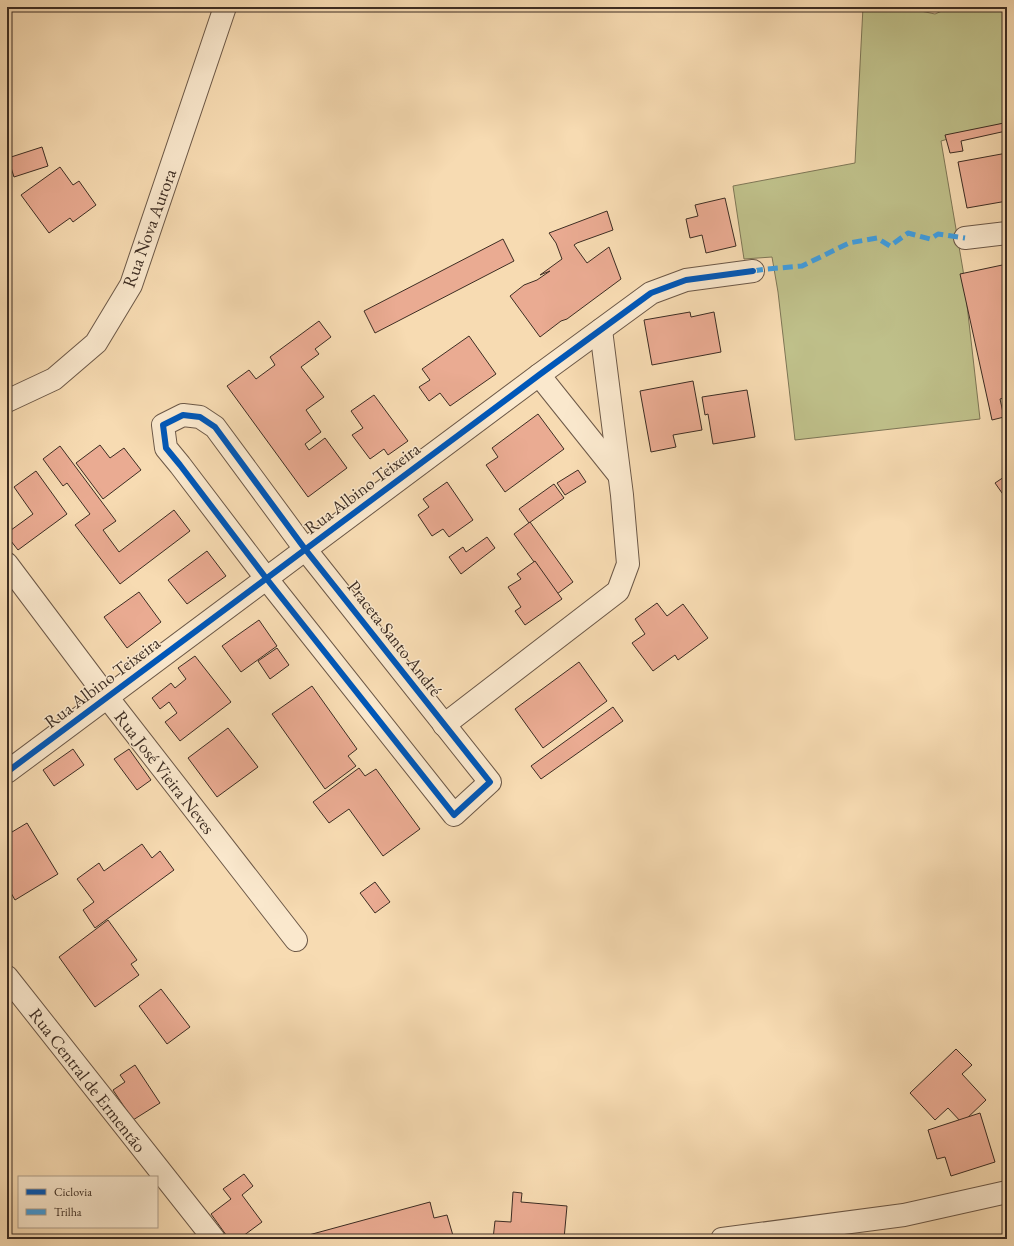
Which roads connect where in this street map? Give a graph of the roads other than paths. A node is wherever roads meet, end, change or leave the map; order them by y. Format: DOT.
graph roads {
  1 [pos="225,7"];
  2 [pos="1007,233"];
  3 [pos="965,238"];
  4 [pos="753,271"];
  5 [pos="601,330"];
  6 [pos="539,374"];
  7 [pos="7,401"];
  8 [pos="620,474"];
  9 [pos="305,549"];
  10 [pos="7,564"];
  11 [pos="266,578"];
  12 [pos="107,697"];
  13 [pos="444,725"];
  14 [pos="7,772"];
  15 [pos="296,940"];
  16 [pos="7,977"];
  17 [pos="1007,1192"];
  18 [pos="214,1239"];
  19 [pos="722,1239"];
  1 -- 7 [label="street, Rua Nova Aurora"];
  2 -- 3 [label="street"];
  4 -- 5 [label="street, Rua Albino Teixeira"];
  5 -- 6 [label="street, Rua Albino Teixeira"];
  5 -- 8 [label="street"];
  6 -- 8 [label="street"];
  6 -- 9 [label="street, Rua Albino Teixeira"];
  8 -- 13 [label="street"];
  9 -- 11 [label="street, Rua Albino Teixeira"];
  9 -- 11 [label="street, Praceta Santo André"];
  9 -- 13 [label="street, Praceta Santo André"];
  10 -- 12 [label="street, Rua José Vieira Neves"];
  11 -- 12 [label="street, Rua Albino Teixeira"];
  11 -- 13 [label="street, Praceta Santo André"];
  12 -- 14 [label="street, Rua Albino Teixeira"];
  12 -- 15 [label="street, Rua José Vieira Neves"];
  16 -- 18 [label="street, Rua Central de Ermentão"];
  17 -- 19 [label="street"];
}
